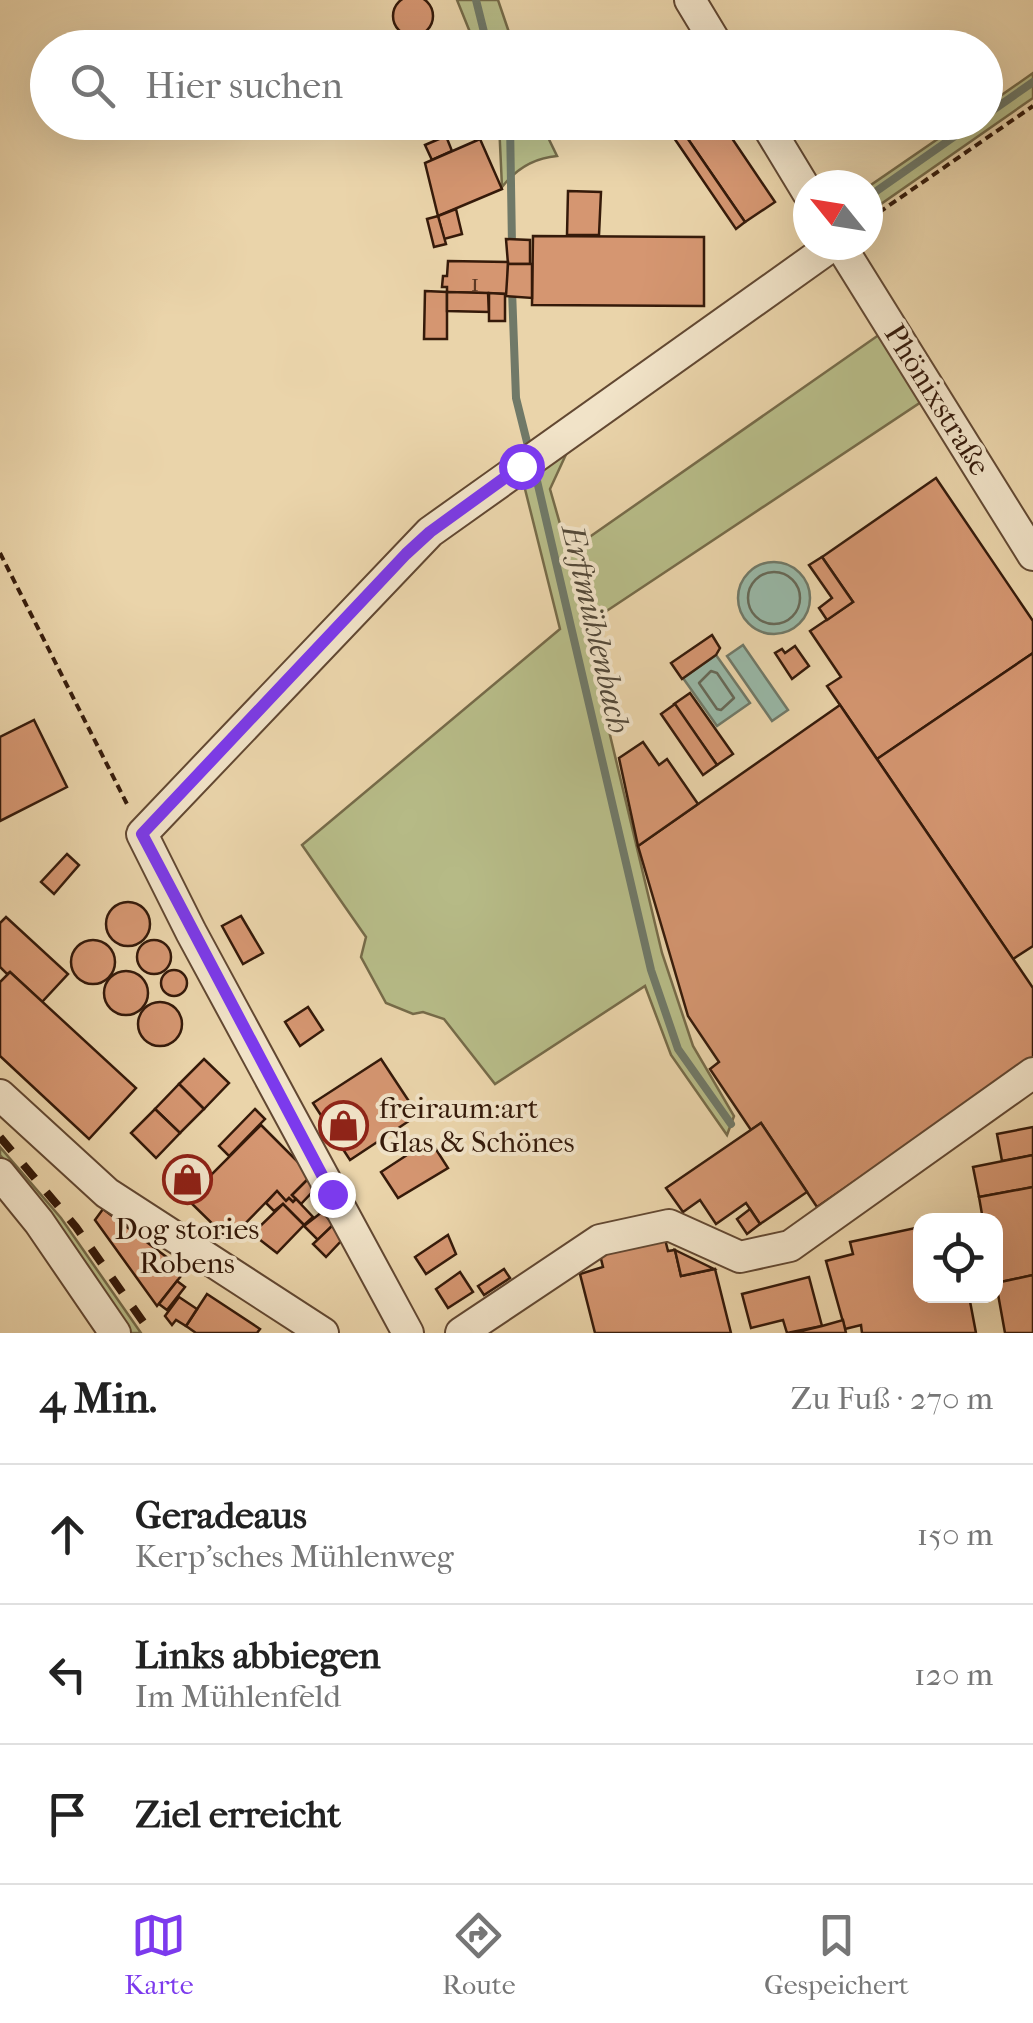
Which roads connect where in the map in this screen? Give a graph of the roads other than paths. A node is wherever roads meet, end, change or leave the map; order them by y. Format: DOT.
graph roads {
  1 [pos="690,0"];
  2 [pos="708,30"];
  3 [pos="776,140"];
  4 [pos="794,170"];
  5 [pos="815,260"];
  6 [pos="846,260"];
  7 [pos="1033,555"];
  8 [pos="1033,1074"];
  9 [pos="0,1094"];
  10 [pos="0,1174"];
  11 [pos="115,1333"];
  12 [pos="322,1333"];
  13 [pos="408,1333"];
  14 [pos="461,1333"];
  1 -- 2 [label="street"];
  3 -- 4 [label="street"];
  5 -- 13 [label="street"];
  6 -- 7 [label="street, Phönixstraße"];
  8 -- 14 [label="street"];
  9 -- 12 [label="street"];
  10 -- 11 [label="street"];
}
